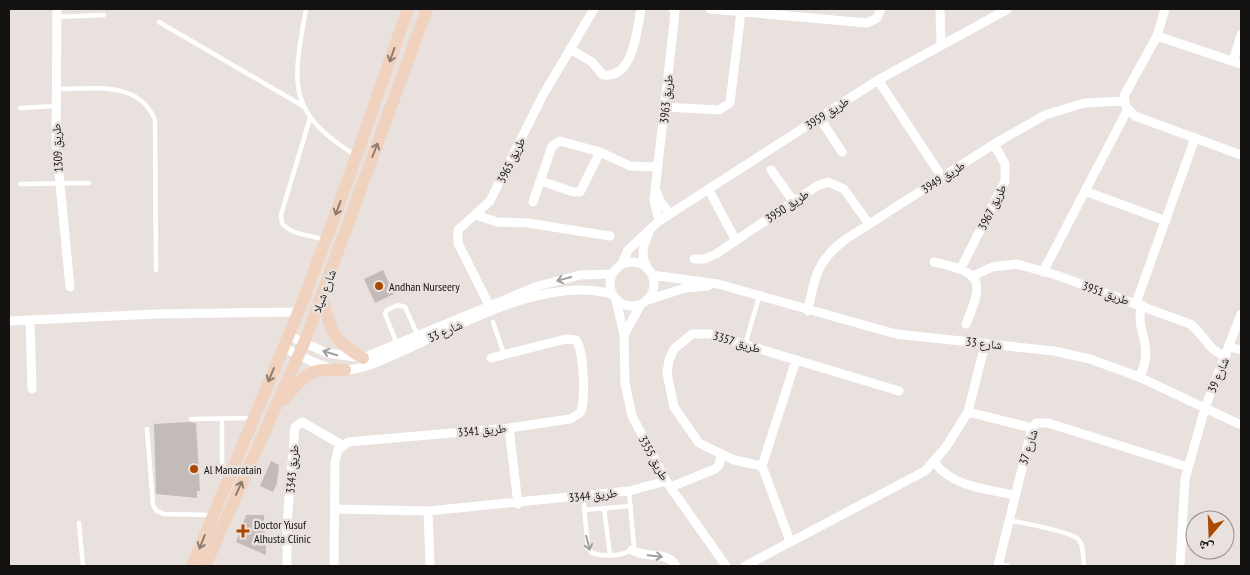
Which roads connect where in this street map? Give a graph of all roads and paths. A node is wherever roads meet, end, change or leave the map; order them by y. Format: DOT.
graph roads {
  1 [pos="306,9"];
  2 [pos="408,9"];
  3 [pos="426,9"];
  4 [pos="594,9"];
  5 [pos="641,9"];
  6 [pos="675,9"];
  7 [pos="710,9"];
  8 [pos="881,9"];
  9 [pos="940,9"];
  10 [pos="1008,9"];
  11 [pos="1165,9"];
  12 [pos="741,12"];
  13 [pos="791,12"];
  14 [pos="57,13"];
  15 [pos="104,15"];
  16 [pos="159,22"];
  17 [pos="1241,35"];
  18 [pos="1157,36"];
  19 [pos="942,44"];
  20 [pos="570,49"];
  21 [pos="1237,63"];
  22 [pos="878,80"];
  23 [pos="56,89"];
  24 [pos="56,106"];
  25 [pos="303,106"];
  26 [pos="665,106"];
  27 [pos="20,108"];
  28 [pos="1129,109"];
  29 [pos="819,117"];
  30 [pos="310,118"];
  31 [pos="1196,138"];
  32 [pos="994,144"];
  33 [pos="600,152"];
  34 [pos="842,152"];
  35 [pos="356,155"];
  36 [pos="1241,155"];
  37 [pos="658,167"];
  38 [pos="771,170"];
  39 [pos="942,177"];
  40 [pos="540,181"];
  41 [pos="59,183"];
  42 [pos="89,183"];
  43 [pos="20,184"];
  44 [pos="656,190"];
  45 [pos="709,190"];
  46 [pos="1085,191"];
  47 [pos="533,202"];
  48 [pos="794,202"];
  49 [pos="670,214"];
  50 [pos="476,215"];
  51 [pos="659,221"];
  52 [pos="1166,221"];
  53 [pos="869,224"];
  54 [pos="651,227"];
  55 [pos="610,236"];
  56 [pos="326,240"];
  57 [pos="736,241"];
  58 [pos="694,259"];
  59 [pos="934,262"];
  60 [pos="622,264"];
  61 [pos="961,268"];
  62 [pos="156,270"];
  63 [pos="650,272"];
  64 [pos="1044,272"];
  65 [pos="612,274"];
  66 [pos="973,276"];
  67 [pos="718,284"];
  68 [pos="70,287"];
  69 [pos="323,296"];
  70 [pos="614,297"];
  71 [pos="759,297"];
  72 [pos="644,302"];
  73 [pos="1139,304"];
  74 [pos="489,305"];
  75 [pos="808,311"];
  76 [pos="298,312"];
  77 [pos="1241,314"];
  78 [pos="30,320"];
  79 [pos="9,321"];
  80 [pos="493,322"];
  81 [pos="966,324"];
  82 [pos="624,335"];
  83 [pos="418,336"];
  84 [pos="285,341"];
  85 [pos="304,343"];
  86 [pos="398,344"];
  87 [pos="985,344"];
  88 [pos="744,345"];
  89 [pos="1230,347"];
  90 [pos="1241,350"];
  91 [pos="504,354"];
  92 [pos="299,355"];
  93 [pos="1226,356"];
  94 [pos="363,358"];
  95 [pos="491,358"];
  96 [pos="796,360"];
  97 [pos="345,370"];
  98 [pos="1139,377"];
  99 [pos="32,388"];
  100 [pos="899,391"];
  101 [pos="1205,408"];
  102 [pos="968,412"];
  103 [pos="273,414"];
  104 [pos="253,418"];
  105 [pos="191,419"];
  106 [pos="222,419"];
  107 [pos="1241,425"];
  108 [pos="509,428"];
  109 [pos="1032,428"];
  110 [pos="147,429"];
  111 [pos="342,445"];
  112 [pos="721,455"];
  113 [pos="934,461"];
  114 [pos="762,466"];
  115 [pos="1188,467"];
  116 [pos="229,475"];
  117 [pos="668,484"];
  118 [pos="629,491"];
  119 [pos="583,495"];
  120 [pos="1014,495"];
  121 [pos="518,504"];
  122 [pos="630,506"];
  123 [pos="604,508"];
  124 [pos="335,509"];
  125 [pos="584,510"];
  126 [pos="428,512"];
  127 [pos="213,515"];
  128 [pos="1008,520"];
  129 [pos="79,523"];
  130 [pos="790,541"];
  131 [pos="632,550"];
  132 [pos="610,556"];
  133 [pos="998,565"];
  134 [pos="83,566"];
  135 [pos="192,566"];
  136 [pos="205,566"];
  137 [pos="287,566"];
  138 [pos="334,566"];
  139 [pos="430,566"];
  140 [pos="676,566"];
  141 [pos="726,566"];
  142 [pos="745,566"];
  143 [pos="1008,566"];
  144 [pos="1084,566"];
  145 [pos="1180,566"];
  1 -- 25 [label="lane"];
  2 -- 35 [label="main road, شارع شيلا, one-way"];
  69 -- 3 [label="main road, شارع شيلا, one-way"];
  4 -- 20 [label="street, طريق 3965"];
  5 -- 20 [label="street"];
  6 -- 26 [label="street, طريق 3963"];
  7 -- 12 [label="street"];
  8 -- 13 [label="street"];
  9 -- 19 [label="street"];
  10 -- 19 [label="street, طريق 3959"];
  11 -- 18 [label="street"];
  12 -- 13 [label="street"];
  12 -- 26 [label="street"];
  14 -- 15 [label="lane"];
  14 -- 23 [label="street, طريق 1309"];
  16 -- 25 [label="lane"];
  17 -- 21 [label="street"];
  18 -- 21 [label="street"];
  18 -- 28 [label="street"];
  19 -- 22 [label="street, طريق 3959"];
  20 -- 50 [label="street, طريق 3965"];
  22 -- 29 [label="street, طريق 3959"];
  22 -- 39 [label="street"];
  23 -- 24 [label="street, طريق 1309"];
  23 -- 62 [label="lane"];
  24 -- 27 [label="lane"];
  24 -- 41 [label="street, طريق 1309"];
  25 -- 30 [label="lane"];
  26 -- 37 [label="street, طريق 3963"];
  28 -- 31 [label="street, طريق 3949"];
  28 -- 32 [label="street, طريق 3949"];
  28 -- 46 [label="street"];
  29 -- 34 [label="street"];
  29 -- 45 [label="street, طريق 3959"];
  30 -- 35 [label="lane"];
  30 -- 56 [label="lane"];
  31 -- 36 [label="street, طريق 3949"];
  31 -- 52 [label="street"];
  32 -- 39 [label="street, طريق 3949"];
  32 -- 61 [label="street, طريق 3967"];
  33 -- 37 [label="street"];
  33 -- 40 [label="street"];
  33 -- 40 [label="street"];
  35 -- 56 [label="main road, شارع شيلا, one-way"];
  37 -- 44 [label="street, طريق 3963"];
  38 -- 48 [label="street"];
  39 -- 53 [label="street, طريق 3949"];
  40 -- 47 [label="street"];
  41 -- 42 [label="lane"];
  41 -- 43 [label="lane"];
  41 -- 68 [label="street, طريق 1309"];
  44 -- 49 [label="street"];
  44 -- 51 [label="street, طريق 3963"];
  45 -- 49 [label="street, طريق 3959"];
  45 -- 57 [label="street"];
  46 -- 52 [label="street"];
  46 -- 64 [label="street"];
  48 -- 53 [label="street, طريق 3950"];
  48 -- 57 [label="street, طريق 3950"];
  49 -- 51 [label="street, طريق 3959"];
  50 -- 55 [label="street"];
  50 -- 74 [label="street, طريق 3965"];
  51 -- 54 [label="street, طريق 3959"];
  52 -- 73 [label="street"];
  53 -- 75 [label="street, طريق 3949"];
  54 -- 60 [label="street, طريق 3959"];
  54 -- 63 [label="street"];
  56 -- 76 [label="main road, شارع شيلا"];
  57 -- 58 [label="street, طريق 3950"];
  59 -- 61 [label="street"];
  60 -- 63 [label="street"];
  60 -- 65 [label="street"];
  61 -- 66 [label="street"];
  63 -- 67 [label="street, شارع 33"];
  63 -- 72 [label="street"];
  64 -- 66 [label="street, طريق 3951"];
  64 -- 73 [label="street, طريق 3951"];
  65 -- 70 [label="street"];
  65 -- 74 [label="street, شارع 33, one-way"];
  66 -- 81 [label="street"];
  67 -- 71 [label="street, شارع 33"];
  67 -- 72 [label="street, شارع 33"];
  69 -- 85 [label="main road, شارع شيلا"];
  69 -- 94 [label="main road"];
  70 -- 72 [label="street"];
  70 -- 82 [label="street, طريق 3355"];
  70 -- 97 [label="street, شارع 33"];
  71 -- 75 [label="street, شارع 33"];
  71 -- 88 [label="lane"];
  72 -- 82 [label="street"];
  73 -- 93 [label="street, طريق 3951"];
  73 -- 98 [label="street"];
  74 -- 83 [label="street, شارع 33"];
  75 -- 87 [label="street, شارع 33"];
  76 -- 78 [label="street"];
  76 -- 84 [label="main road, شارع شيلا"];
  77 -- 89 [label="street, شارع 39"];
  78 -- 79 [label="street"];
  78 -- 99 [label="street"];
  80 -- 91 [label="lane"];
  82 -- 117 [label="street, طريق 3355"];
  83 -- 86 [label="street, شارع 33"];
  83 -- 86 [label="lane"];
  84 -- 85 [label="street, شارع 33"];
  84 -- 92 [label="street"];
  84 -- 104 [label="main road, شارع شيلا, one-way"];
  85 -- 92 [label="main road, شارع شيلا"];
  94 -- 85 [label="street, شارع 33, one-way"];
  86 -- 94 [label="street, شارع 33"];
  87 -- 98 [label="street, شارع 33"];
  87 -- 102 [label="street"];
  88 -- 96 [label="street, طريق 3357"];
  88 -- 112 [label="street, طريق 3357"];
  89 -- 90 [label="street"];
  89 -- 93 [label="street, شارع 39"];
  91 -- 95 [label="street, طريق 3341"];
  91 -- 108 [label="street, طريق 3341"];
  92 -- 97 [label="street"];
  92 -- 103 [label="main road, شارع شيلا"];
  93 -- 101 [label="street, شارع 39"];
  96 -- 100 [label="street, طريق 3357"];
  96 -- 114 [label="street"];
  97 -- 103 [label="main road"];
  98 -- 101 [label="street, شارع 33"];
  101 -- 107 [label="street, شارع 33"];
  101 -- 115 [label="street, شارع 39"];
  102 -- 109 [label="street"];
  102 -- 113 [label="street"];
  136 -- 103 [label="main road, شارع شيلا, one-way"];
  104 -- 106 [label="lane"];
  104 -- 116 [label="main road, شارع شيلا"];
  105 -- 106 [label="lane"];
  106 -- 116 [label="lane"];
  108 -- 111 [label="street, طريق 3341"];
  108 -- 121 [label="street"];
  109 -- 115 [label="street, شارع 37"];
  109 -- 120 [label="street, شارع 37"];
  110 -- 127 [label="lane"];
  111 -- 124 [label="street"];
  111 -- 137 [label="street, طريق 3343"];
  112 -- 114 [label="street, طريق 3357"];
  112 -- 117 [label="street, طريق 3344"];
  113 -- 120 [label="street"];
  113 -- 130 [label="street"];
  114 -- 130 [label="street"];
  115 -- 145 [label="street, شارع 39"];
  116 -- 127 [label="main road, شارع شيلا"];
  117 -- 118 [label="street, طريق 3344"];
  117 -- 141 [label="street, طريق 3355"];
  118 -- 119 [label="street, طريق 3344"];
  118 -- 122 [label="lane"];
  119 -- 121 [label="street, طريق 3344"];
  119 -- 125 [label="lane"];
  120 -- 128 [label="street, شارع 37"];
  121 -- 126 [label="street, طريق 3344"];
  122 -- 123 [label="lane"];
  122 -- 131 [label="lane"];
  123 -- 125 [label="lane"];
  123 -- 132 [label="lane"];
  124 -- 126 [label="street, طريق 3344"];
  124 -- 138 [label="street"];
  125 -- 132 [label="lane, one-way"];
  126 -- 139 [label="street"];
  127 -- 135 [label="main road, شارع شيلا, one-way"];
  128 -- 133 [label="street, شارع 37"];
  128 -- 144 [label="lane"];
  129 -- 134 [label="lane"];
  130 -- 142 [label="street"];
  131 -- 132 [label="lane"];
  131 -- 140 [label="street, one-way"];
  133 -- 143 [label="lane"];
}
